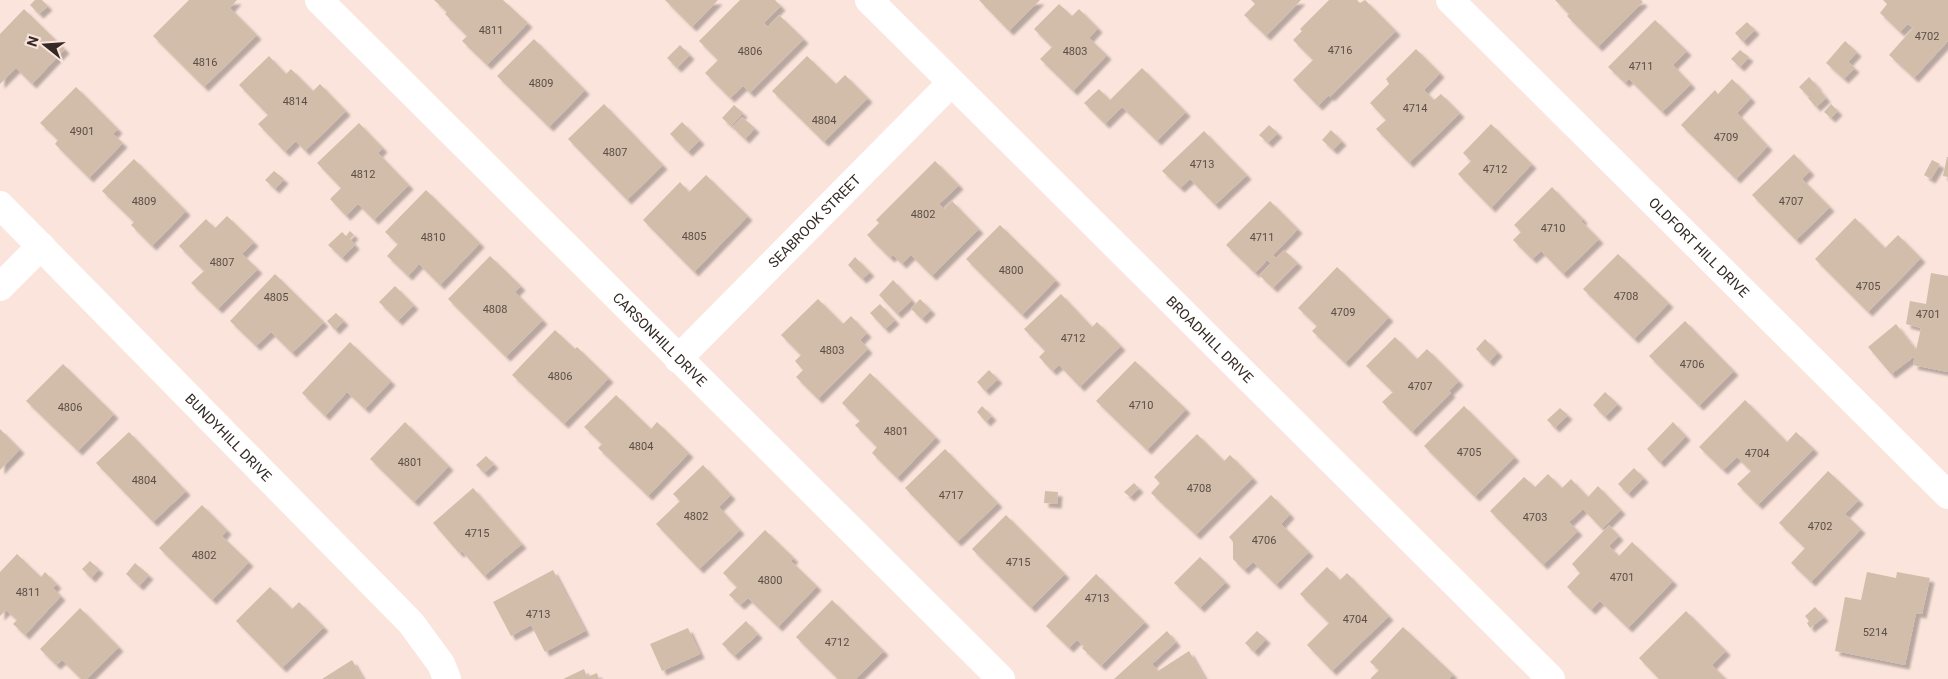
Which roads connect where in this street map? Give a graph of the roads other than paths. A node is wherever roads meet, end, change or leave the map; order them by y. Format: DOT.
graph roads {
  1 [pos="319,0"];
  2 [pos="869,0"];
  3 [pos="1450,0"];
  4 [pos="950,83"];
  5 [pos="0,205"];
  6 [pos="41,246"];
  7 [pos="0,288"];
  8 [pos="678,359"];
  9 [pos="1948,496"];
  10 [pos="447,679"];
  11 [pos="1001,679"];
  12 [pos="1551,679"];
  1 -- 8 [label="street, CARSONHILL DRIVE"];
  2 -- 4 [label="street, BROADHILL DRIVE"];
  3 -- 9 [label="street, OLDFORT HILL DRIVE"];
  4 -- 8 [label="street, SEABROOK STREET"];
  4 -- 12 [label="street, BROADHILL DRIVE"];
  5 -- 6 [label="street, BUNDYHILL DRIVE"];
  6 -- 7 [label="street"];
  6 -- 10 [label="street, BUNDYHILL DRIVE"];
  8 -- 11 [label="street, CARSONHILL DRIVE"];
}
